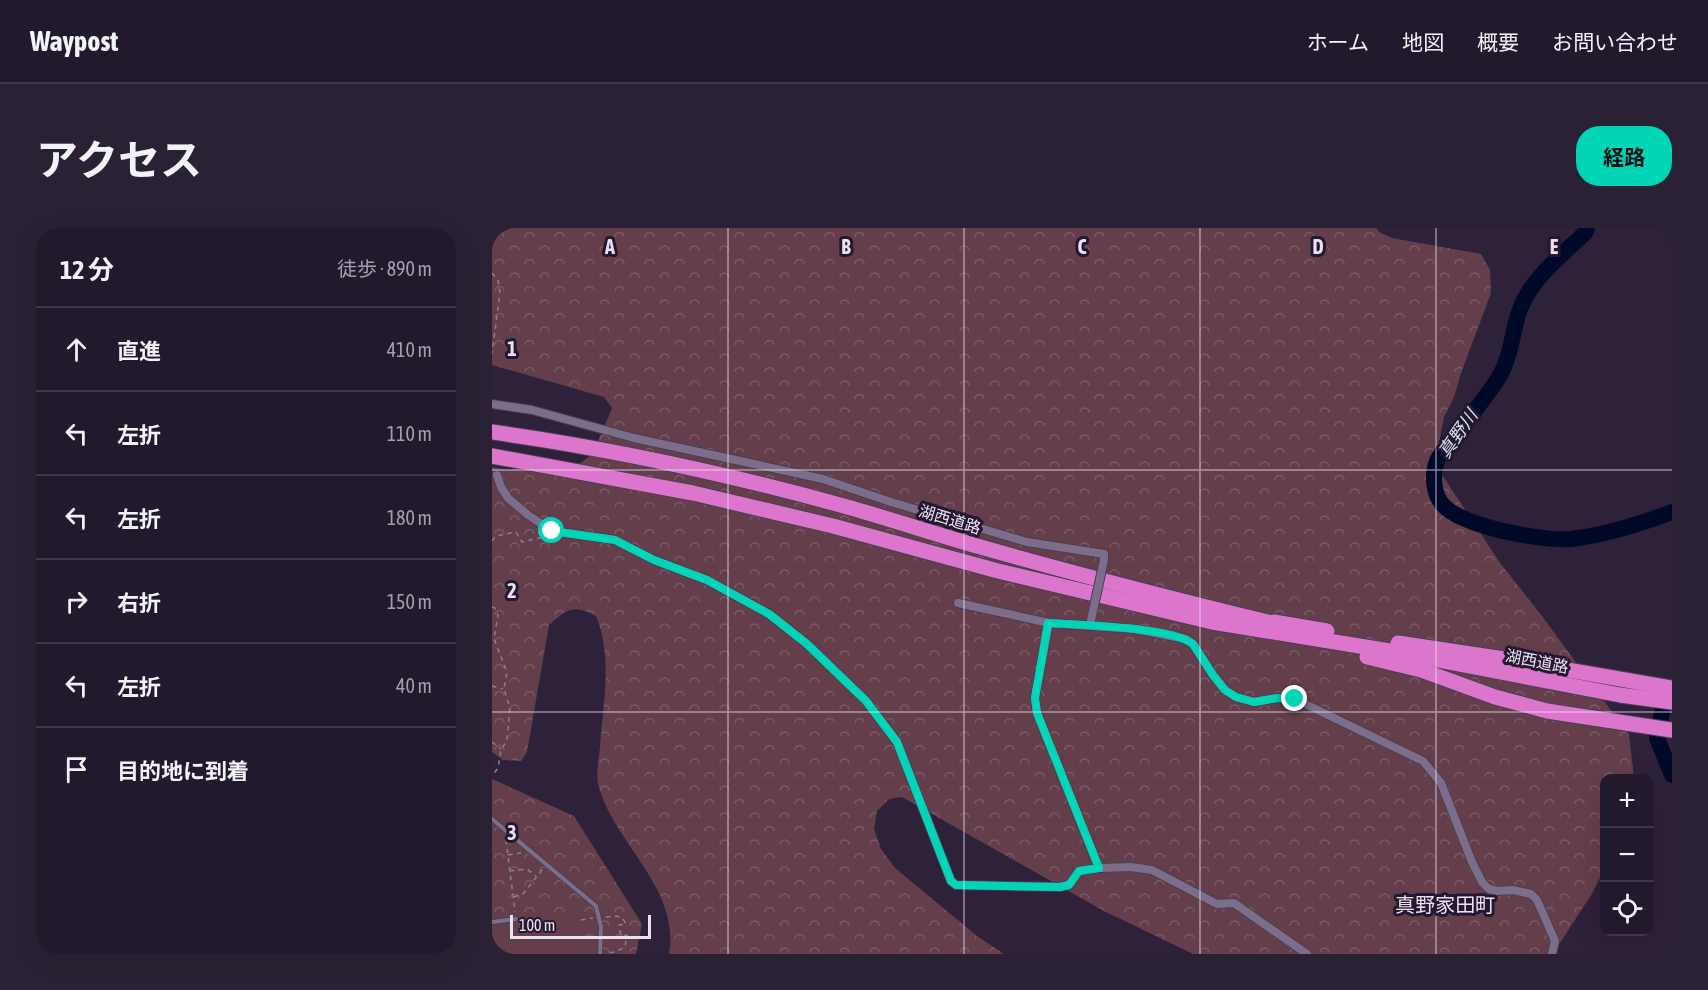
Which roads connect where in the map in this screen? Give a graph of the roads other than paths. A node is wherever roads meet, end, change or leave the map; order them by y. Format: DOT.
graph roads {
  1 [pos="492,404"];
  2 [pos="492,432"];
  3 [pos="492,456"];
  4 [pos="497,475"];
  5 [pos="958,603"];
  6 [pos="1048,623"];
  7 [pos="1091,623"];
  8 [pos="1258,625"];
  9 [pos="1567,678"];
  10 [pos="1672,688"];
  11 [pos="1672,702"];
  12 [pos="1672,730"];
  13 [pos="492,819"];
  14 [pos="1099,868"];
  15 [pos="516,919"];
  16 [pos="492,922"];
  17 [pos="600,953"];
  18 [pos="1307,954"];
  19 [pos="1552,954"];
  1 -- 7 [label="street, bridge"];
  2 -- 8 [label="highway, 湖西道路"];
  3 -- 8 [label="highway, 湖西道路"];
  4 -- 14 [label="street"];
  5 -- 6 [label="street"];
  6 -- 7 [label="street"];
  6 -- 14 [label="street"];
  7 -- 19 [label="street"];
  8 -- 9 [label="highway, 湖西道路"];
  8 -- 9 [label="highway"];
  8 -- 12 [label="highway"];
  9 -- 10 [label="highway"];
  9 -- 11 [label="highway, 湖西道路"];
  13 -- 17 [label="lane"];
  14 -- 18 [label="street"];
  15 -- 16 [label="lane"];
}
